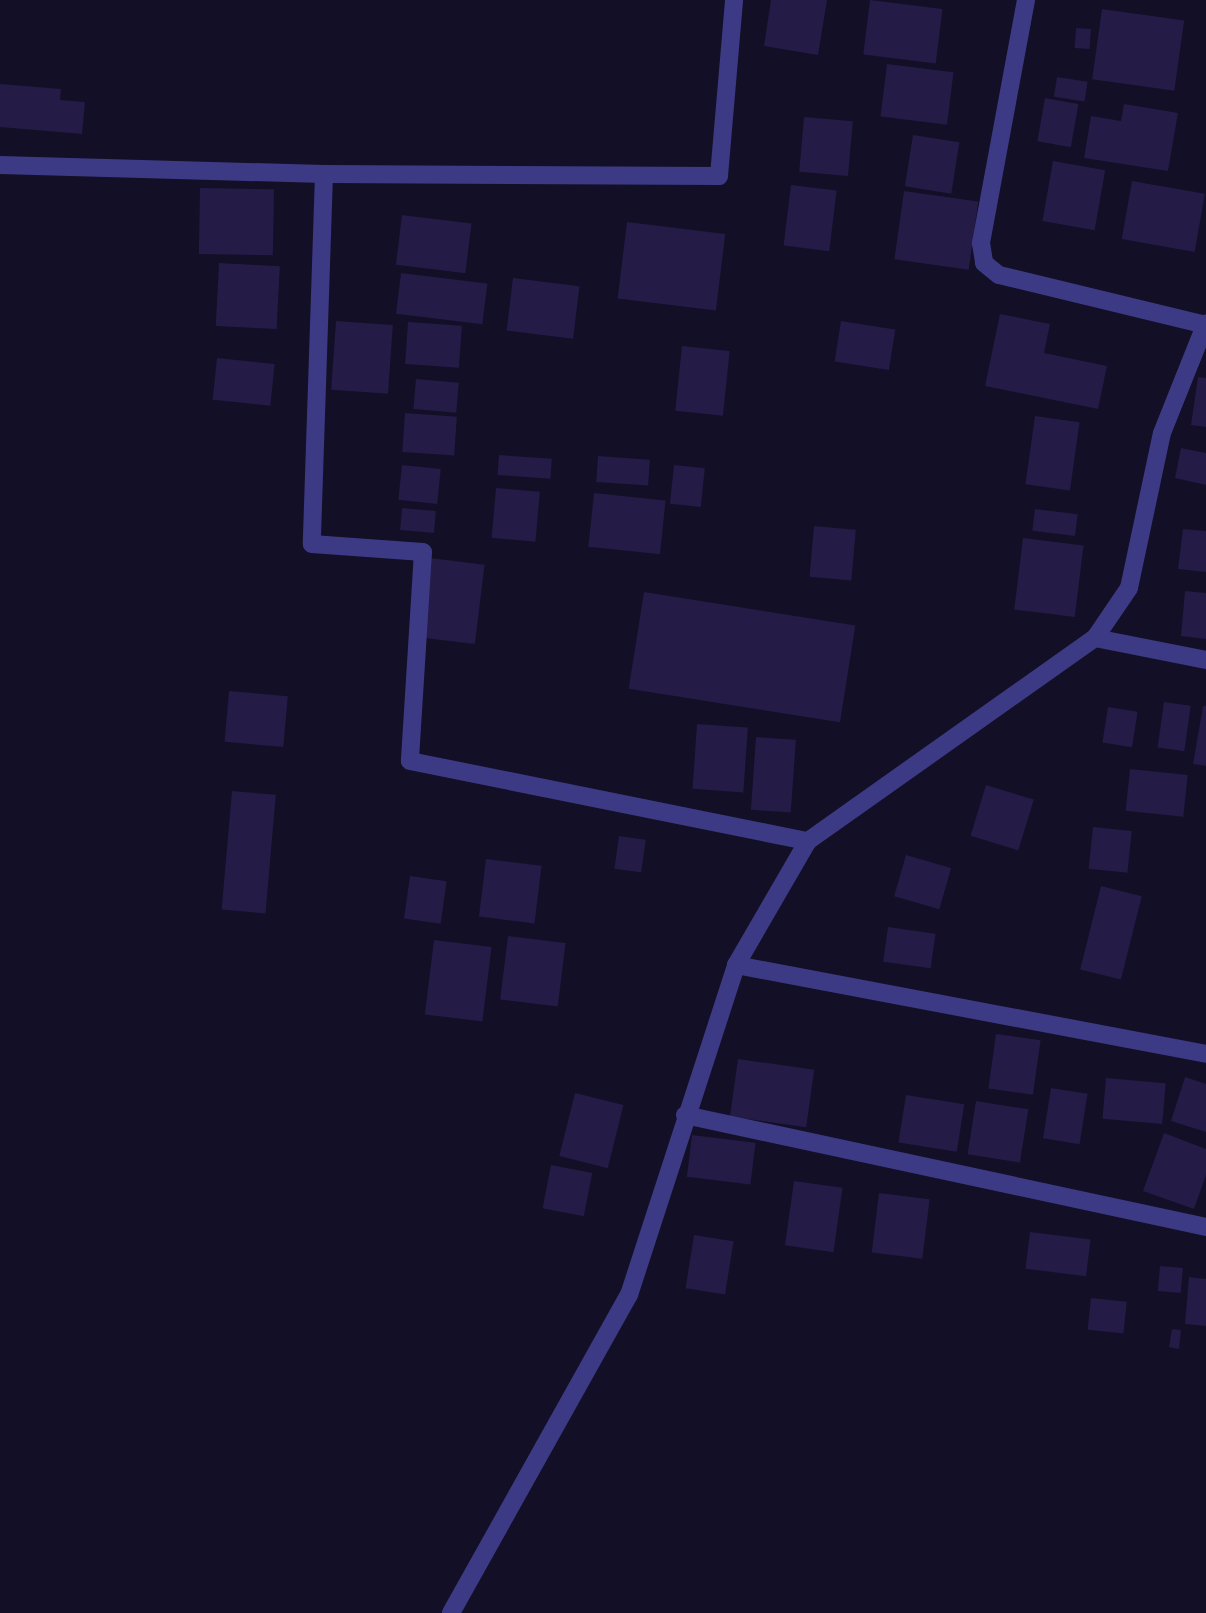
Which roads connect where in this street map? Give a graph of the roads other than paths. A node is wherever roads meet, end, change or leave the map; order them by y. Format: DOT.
graph roads {
  1 [pos="734,0"];
  2 [pos="1026,0"];
  3 [pos="0,164"];
  4 [pos="324,174"];
  5 [pos="1206,324"];
  6 [pos="1095,639"];
  7 [pos="1206,660"];
  8 [pos="808,841"];
  9 [pos="736,965"];
  10 [pos="1206,1054"];
  11 [pos="685,1115"];
  12 [pos="1206,1227"];
  13 [pos="451,1613"];
  1 -- 4 [label="street"];
  2 -- 5 [label="street"];
  3 -- 4 [label="street"];
  4 -- 8 [label="street"];
  5 -- 6 [label="street"];
  6 -- 7 [label="street"];
  6 -- 8 [label="street"];
  8 -- 9 [label="street"];
  9 -- 10 [label="street"];
  9 -- 11 [label="street"];
  11 -- 12 [label="street"];
  11 -- 13 [label="street"];
}
